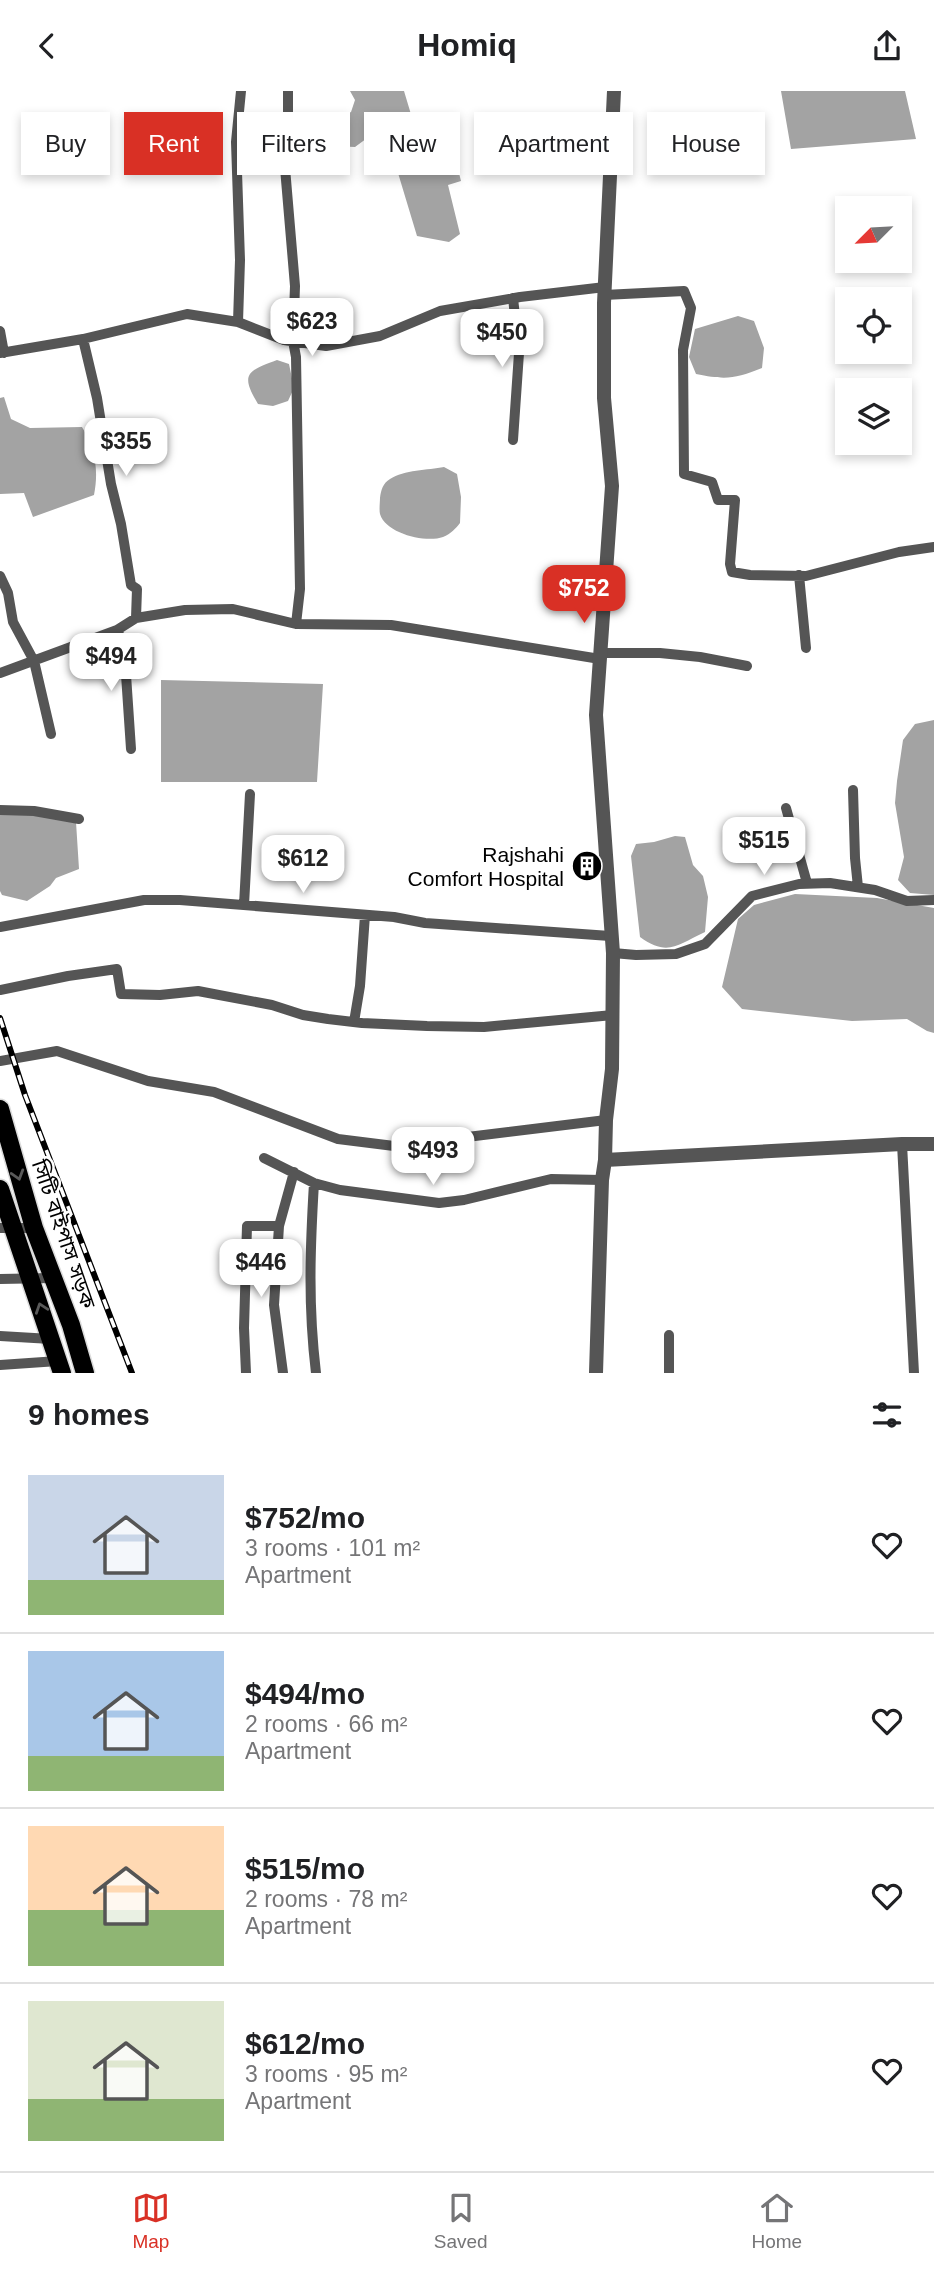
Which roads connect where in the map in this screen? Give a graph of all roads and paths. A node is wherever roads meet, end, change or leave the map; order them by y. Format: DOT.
graph roads {
  1 [pos="241,91"];
  2 [pos="288,91"];
  3 [pos="614,91"];
  4 [pos="604,291"];
  5 [pos="513,298"];
  6 [pos="238,322"];
  7 [pos="0,331"];
  8 [pos="83,339"];
  9 [pos="293,341"];
  10 [pos="2,353"];
  11 [pos="513,440"];
  12 [pos="934,547"];
  13 [pos="800,575"];
  14 [pos="0,576"];
  15 [pos="136,618"];
  16 [pos="296,624"];
  17 [pos="117,630"];
  18 [pos="806,648"];
  19 [pos="601,656"];
  20 [pos="34,661"];
  21 [pos="747,666"];
  22 [pos="0,673"];
  23 [pos="51,734"];
  24 [pos="131,749"];
  25 [pos="852,790"];
  26 [pos="250,794"];
  27 [pos="786,808"];
  28 [pos="0,810"];
  29 [pos="79,819"];
  30 [pos="807,883"];
  31 [pos="858,887"];
  32 [pos="934,900"];
  33 [pos="244,905"];
  34 [pos="365,915"];
  35 [pos="0,927"];
  36 [pos="610,936"];
  37 [pos="613,953"];
  38 [pos="0,991"];
  39 [pos="613,1014"];
  40 [pos="354,1022"];
  41 [pos="0,1061"];
  42 [pos="0,1109"];
  43 [pos="606,1120"];
  44 [pos="902,1144"];
  45 [pos="934,1144"];
  46 [pos="264,1158"];
  47 [pos="605,1160"];
  48 [pos="294,1172"];
  49 [pos="602,1180"];
  50 [pos="314,1183"];
  51 [pos="0,1189"];
  52 [pos="279,1226"];
  53 [pos="6,1228"];
  54 [pos="34,1228"];
  55 [pos="52,1278"];
  56 [pos="0,1279"];
  57 [pos="31,1279"];
  58 [pos="669,1335"];
  59 [pos="0,1336"];
  60 [pos="51,1339"];
  61 [pos="0,1365"];
  62 [pos="60,1367"];
  63 [pos="85,1373"];
  64 [pos="246,1373"];
  65 [pos="283,1373"];
  66 [pos="316,1373"];
  67 [pos="596,1373"];
  68 [pos="669,1373"];
  69 [pos="914,1373"];
  1 -- 6 [label="street"];
  2 -- 9 [label="street"];
  3 -- 4 [label="street"];
  4 -- 5 [label="street"];
  4 -- 13 [label="street"];
  4 -- 19 [label="street"];
  5 -- 9 [label="street"];
  5 -- 11 [label="street"];
  6 -- 8 [label="street"];
  6 -- 9 [label="street"];
  7 -- 10 [label="street"];
  8 -- 10 [label="street"];
  8 -- 15 [label="street"];
  9 -- 16 [label="street"];
  12 -- 13 [label="street"];
  13 -- 18 [label="street"];
  14 -- 20 [label="street"];
  15 -- 16 [label="street"];
  15 -- 17 [label="street"];
  16 -- 19 [label="street"];
  17 -- 20 [label="street"];
  17 -- 24 [label="street"];
  19 -- 21 [label="street"];
  19 -- 36 [label="street"];
  20 -- 22 [label="street"];
  20 -- 23 [label="street"];
  25 -- 31 [label="street"];
  26 -- 33 [label="street"];
  27 -- 30 [label="street"];
  28 -- 29 [label="street"];
  30 -- 31 [label="street"];
  30 -- 37 [label="street"];
  31 -- 32 [label="street"];
  33 -- 34 [label="street"];
  33 -- 35 [label="street"];
  34 -- 36 [label="street"];
  34 -- 40 [label="street"];
  36 -- 37 [label="street"];
  37 -- 39 [label="street"];
  38 -- 40 [label="street"];
  39 -- 40 [label="street"];
  39 -- 43 [label="street"];
  41 -- 43 [label="street"];
  42 -- 54 [label="main road, সিটি বাইপাস সড়ক, one-way"];
  43 -- 47 [label="street"];
  44 -- 45 [label="street"];
  44 -- 47 [label="street"];
  44 -- 69 [label="street"];
  46 -- 48 [label="street"];
  47 -- 49 [label="street"];
  48 -- 50 [label="street"];
  48 -- 52 [label="street"];
  49 -- 50 [label="street"];
  49 -- 67 [label="street"];
  50 -- 66 [label="street"];
  51 -- 53 [label="main road"];
  52 -- 64 [label="street"];
  52 -- 65 [label="street"];
  53 -- 54 [label="street"];
  53 -- 57 [label="main road"];
  54 -- 55 [label="main road, সিটি বাইপাস সড়ক"];
  55 -- 57 [label="street"];
  55 -- 63 [label="main road, সিটি বাইপাস সড়ক"];
  56 -- 57 [label="street"];
  60 -- 57 [label="main road, one-way"];
  58 -- 68 [label="street"];
  59 -- 60 [label="street"];
  60 -- 62 [label="main road"];
  61 -- 62 [label="street"];
}
